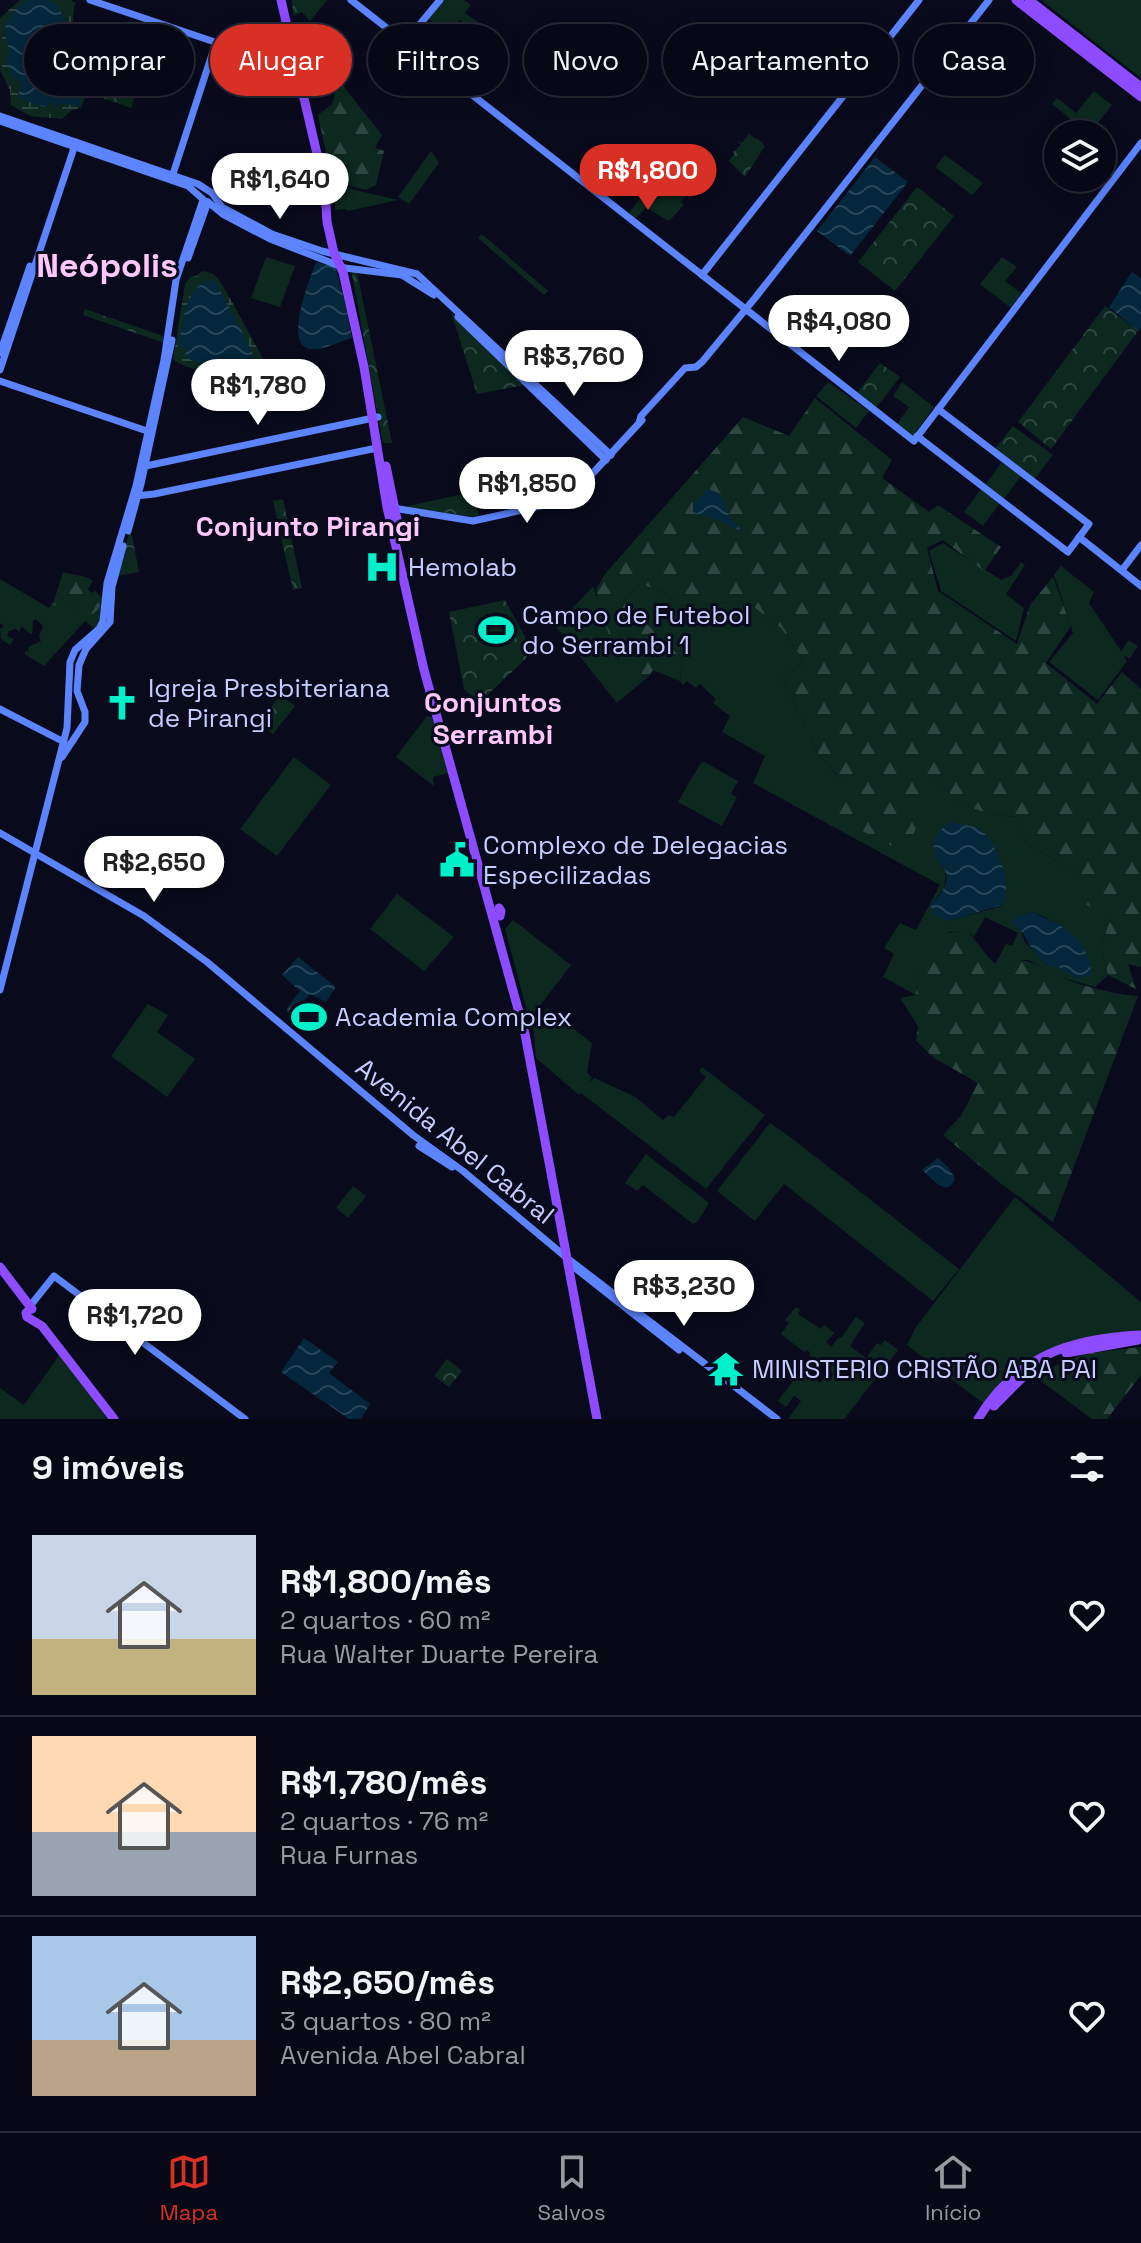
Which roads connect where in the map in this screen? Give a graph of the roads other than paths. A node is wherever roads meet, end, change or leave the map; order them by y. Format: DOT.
graph roads {
  1 [pos="90,0"];
  2 [pos="351,0"];
  3 [pos="440,0"];
  4 [pos="919,0"];
  5 [pos="989,0"];
  6 [pos="1016,0"];
  7 [pos="1029,0"];
  8 [pos="286,1"];
  9 [pos="290,24"];
  10 [pos="382,24"];
  11 [pos="420,24"];
  12 [pos="210,40"];
  13 [pos="210,60"];
  14 [pos="1141,87"];
  15 [pos="304,96"];
  16 [pos="474,96"];
  17 [pos="1141,97"];
  18 [pos="0,118"];
  19 [pos="43,134"];
  20 [pos="1141,143"];
  21 [pos="74,145"];
  22 [pos="172,177"];
  23 [pos="207,198"];
  24 [pos="340,260"];
  25 [pos="702,275"];
  26 [pos="746,309"];
  27 [pos="0,353"];
  28 [pos="0,370"];
  29 [pos="0,381"];
  30 [pos="537,390"];
  31 [pos="938,409"];
  32 [pos="375,418"];
  33 [pos="150,432"];
  34 [pos="915,438"];
  35 [pos="377,448"];
  36 [pos="609,457"];
  37 [pos="142,467"];
  38 [pos="136,495"];
  39 [pos="390,502"];
  40 [pos="410,510"];
  41 [pos="1079,537"];
  42 [pos="1141,545"];
  43 [pos="1122,570"];
  44 [pos="1141,586"];
  45 [pos="90,641"];
  46 [pos="0,709"];
  47 [pos="67,743"];
  48 [pos="0,835"];
  49 [pos="34,852"];
  50 [pos="20,906"];
  51 [pos="0,973"];
  52 [pos="0,990"];
  53 [pos="570,1262"];
  54 [pos="0,1267"];
  55 [pos="0,1274"];
  56 [pos="31,1311"];
  57 [pos="1141,1338"];
  58 [pos="1008,1385"];
  59 [pos="757,1406"];
  60 [pos="235,1410"];
  61 [pos="116,1419"];
  62 [pos="245,1419"];
  63 [pos="251,1419"];
  64 [pos="599,1419"];
  65 [pos="770,1419"];
  66 [pos="777,1419"];
  67 [pos="978,1419"];
  68 [pos="985,1419"];
  1 -- 12 [label="main road"];
  2 -- 10 [label="main road"];
  3 -- 11 [label="main road"];
  4 -- 25 [label="main road"];
  5 -- 26 [label="main road"];
  6 -- 17 [label="main road"];
  7 -- 14 [label="main road"];
  8 -- 9 [label="main road"];
  13 -- 22 [label="main road"];
  15 -- 24 [label="main road"];
  16 -- 25 [label="main road"];
  18 -- 19 [label="main road"];
  18 -- 19 [label="main road"];
  19 -- 21 [label="main road"];
  19 -- 21 [label="main road"];
  20 -- 31 [label="main road"];
  21 -- 22 [label="main road"];
  21 -- 27 [label="main road"];
  21 -- 28 [label="main road"];
  22 -- 23 [label="main road"];
  23 -- 24 [label="main road"];
  23 -- 33 [label="main road"];
  24 -- 30 [label="main road"];
  24 -- 30 [label="main road"];
  24 -- 32 [label="main road"];
  25 -- 26 [label="main road"];
  26 -- 34 [label="main road"];
  26 -- 36 [label="main road"];
  29 -- 33 [label="main road"];
  30 -- 36 [label="main road"];
  31 -- 34 [label="main road"];
  31 -- 41 [label="main road"];
  32 -- 35 [label="main road"];
  32 -- 37 [label="main road"];
  32 -- 39 [label="main road"];
  33 -- 37 [label="main road"];
  34 -- 41 [label="main road"];
  35 -- 38 [label="main road"];
  35 -- 39 [label="main road"];
  36 -- 40 [label="main road"];
  37 -- 38 [label="main road"];
  38 -- 45 [label="main road"];
  39 -- 40 [label="main road"];
  39 -- 40 [label="main road"];
  39 -- 53 [label="main road"];
  41 -- 43 [label="main road"];
  42 -- 43 [label="main road"];
  43 -- 44 [label="main road"];
  45 -- 47 [label="main road"];
  45 -- 47 [label="main road"];
  46 -- 47 [label="main road"];
  47 -- 49 [label="main road"];
  48 -- 49 [label="main road, Avenida Abel Cabral"];
  49 -- 50 [label="main road"];
  49 -- 53 [label="main road, Avenida Abel Cabral"];
  50 -- 51 [label="main road"];
  50 -- 52 [label="main road"];
  53 -- 59 [label="main road, Avenida Abel Cabral"];
  53 -- 64 [label="main road"];
  54 -- 56 [label="main road"];
  55 -- 56 [label="main road"];
  56 -- 60 [label="main road"];
  56 -- 61 [label="main road"];
  57 -- 58 [label="main road"];
  58 -- 67 [label="main road"];
  58 -- 68 [label="main road"];
  59 -- 65 [label="main road"];
  59 -- 66 [label="main road"];
  60 -- 62 [label="main road"];
  60 -- 63 [label="main road"];
}
